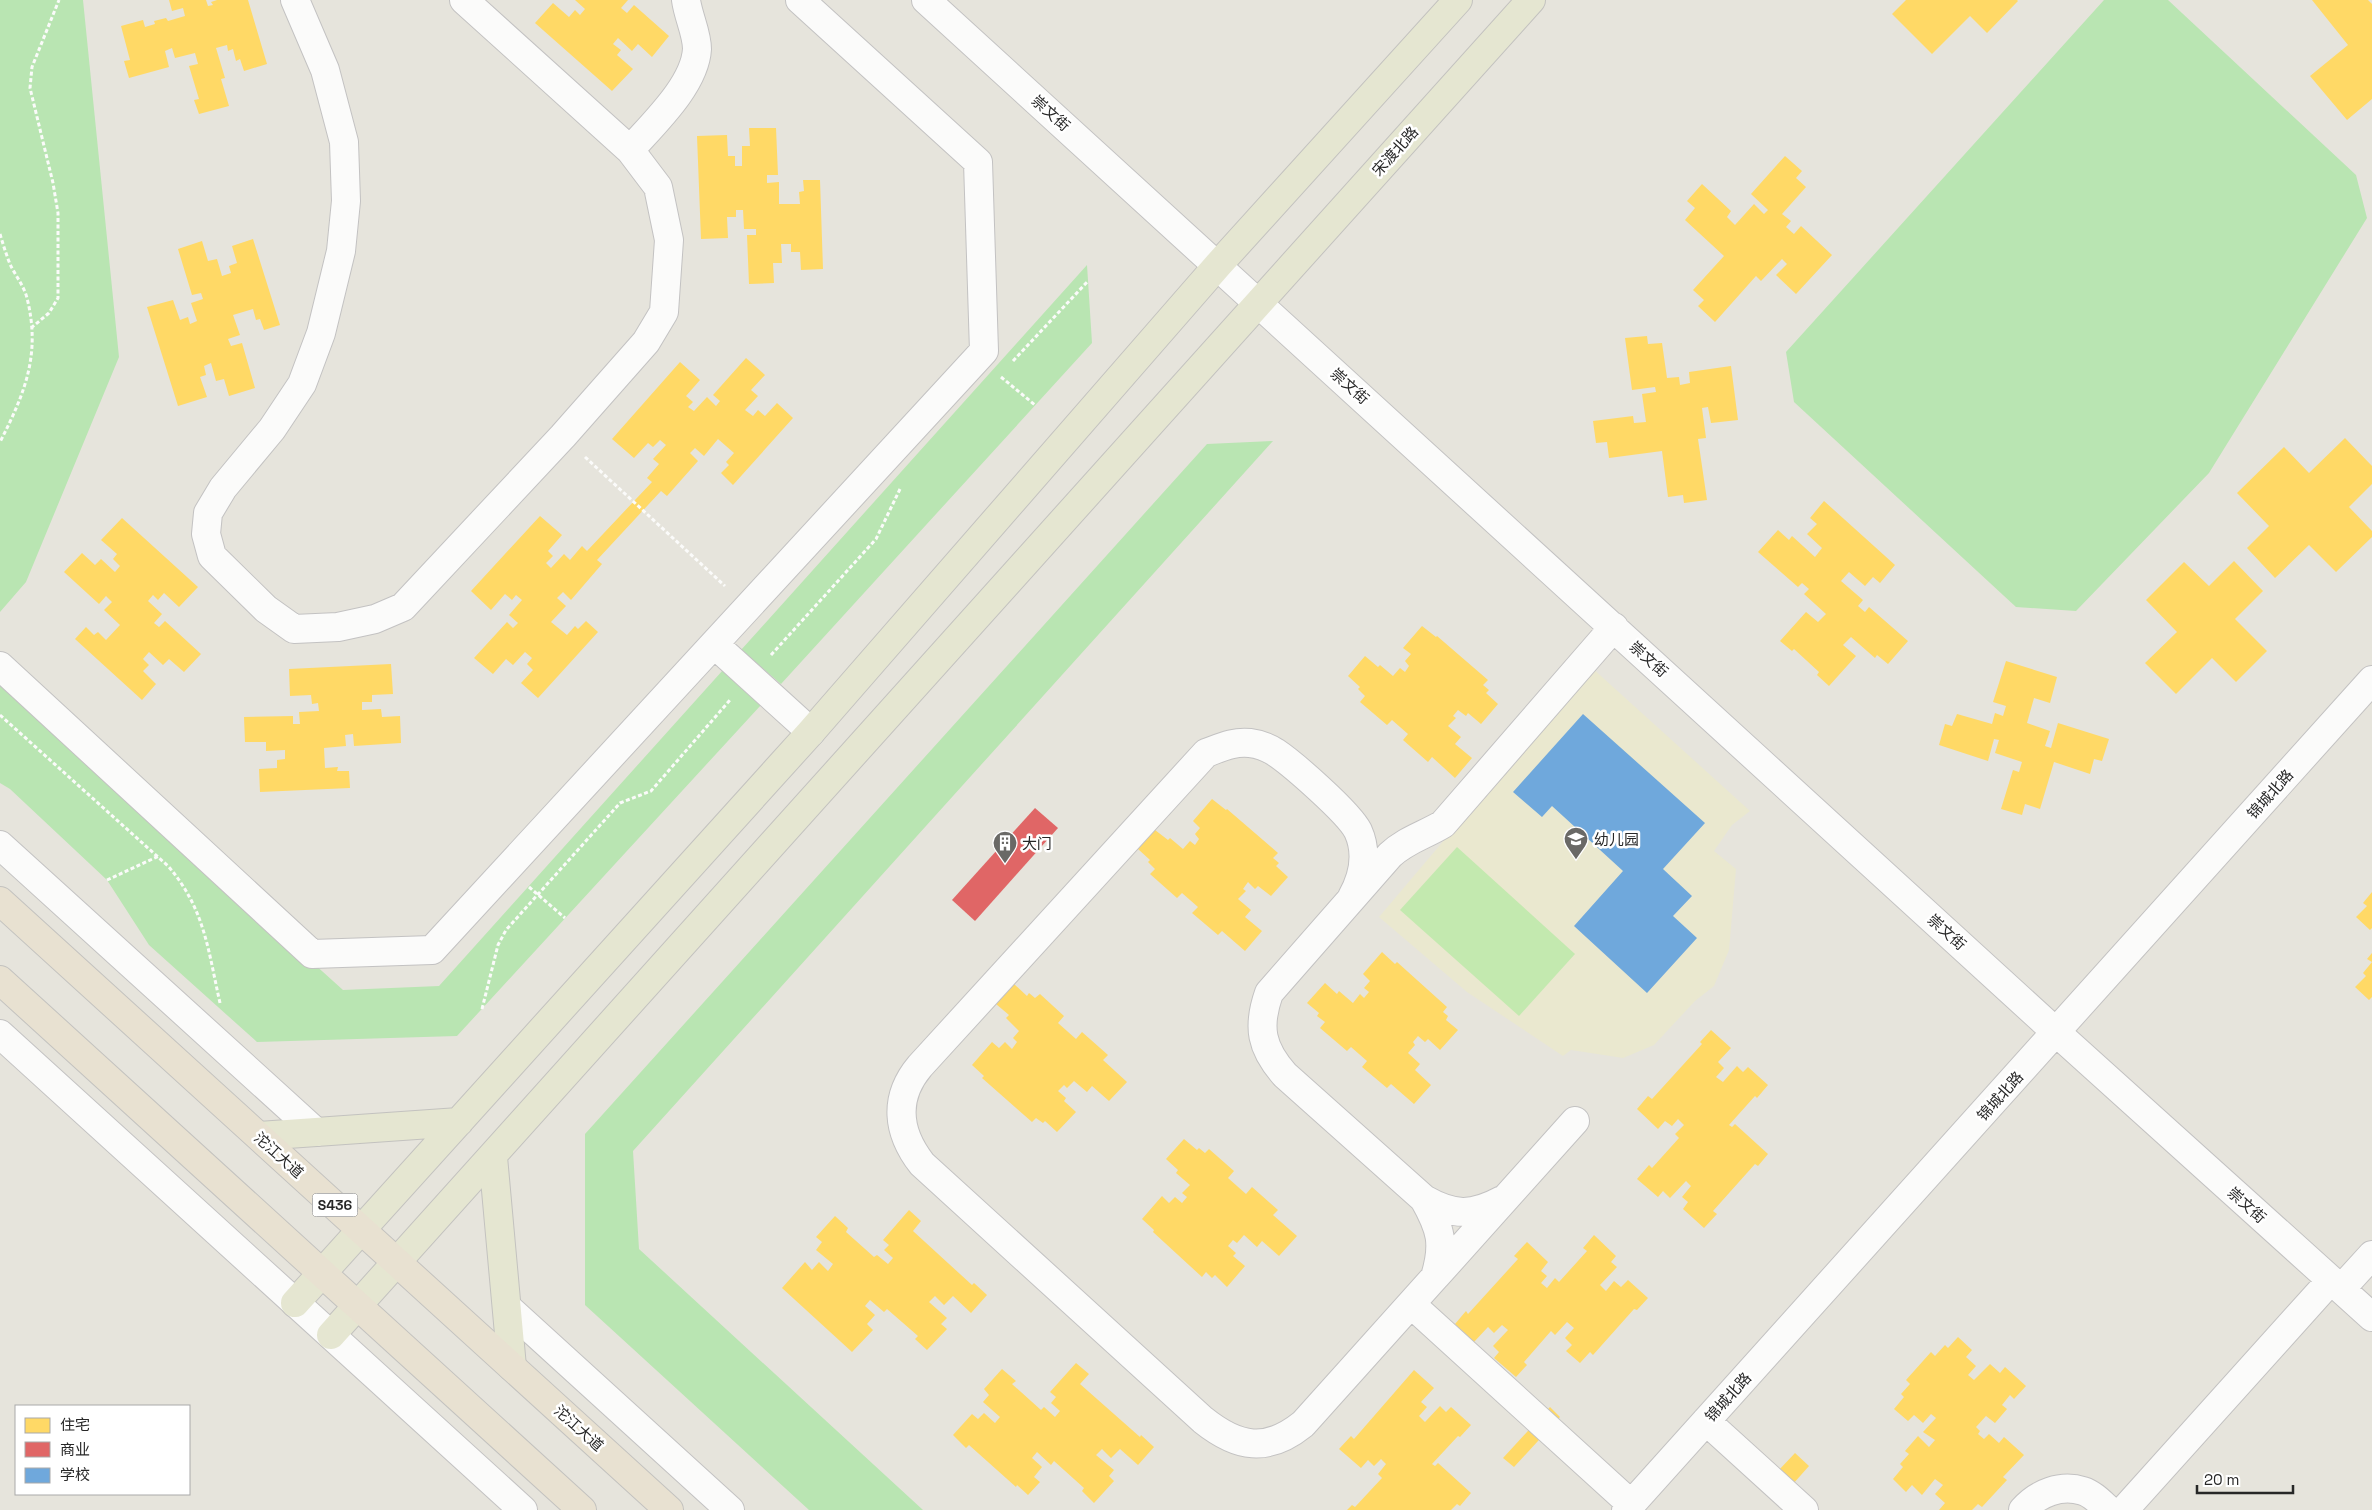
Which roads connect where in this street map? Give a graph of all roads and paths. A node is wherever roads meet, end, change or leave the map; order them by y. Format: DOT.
graph roads {
  1 [pos="58,0"];
  2 [pos="295,0"];
  3 [pos="464,0"];
  4 [pos="686,0"];
  5 [pos="800,0"];
  6 [pos="926,0"];
  7 [pos="1458,0"];
  8 [pos="1531,0"];
  9 [pos="630,150"];
  10 [pos="0,234"];
  11 [pos="1218,265"];
  12 [pos="1088,280"];
  13 [pos="1258,302"];
  14 [pos="31,328"];
  15 [pos="978,357"];
  16 [pos="1000,376"];
  17 [pos="994,383"];
  18 [pos="1035,405"];
  19 [pos="563,436"];
  20 [pos="0,442"];
  21 [pos="905,480"];
  22 [pos="748,607"];
  23 [pos="1614,627"];
  24 [pos="714,644"];
  25 [pos="0,666"];
  26 [pos="750,678"];
  27 [pos="2369,688"];
  28 [pos="0,715"];
  29 [pos="811,732"];
  30 [pos="1350,819"];
  31 [pos="180,832"];
  32 [pos="1414,838"];
  33 [pos="0,846"];
  34 [pos="158,857"];
  35 [pos="508,868"];
  36 [pos="107,880"];
  37 [pos="538,895"];
  38 [pos="1352,897"];
  39 [pos="0,901"];
  40 [pos="565,918"];
  41 [pos="0,980"];
  42 [pos="482,1009"];
  43 [pos="222,1011"];
  44 [pos="2057,1033"];
  45 [pos="0,1034"];
  46 [pos="1575,1121"];
  47 [pos="459,1122"];
  48 [pos="316,1132"];
  49 [pos="258,1136"];
  50 [pos="493,1157"];
  51 [pos="1506,1198"];
  52 [pos="1424,1199"];
  53 [pos="362,1230"];
  54 [pos="2372,1255"];
  55 [pos="397,1262"];
  56 [pos="322,1273"];
  57 [pos="1435,1278"];
  58 [pos="2336,1285"];
  59 [pos="295,1303"];
  60 [pos="1411,1304"];
  61 [pos="358,1306"];
  62 [pos="507,1307"];
  63 [pos="2372,1317"];
  64 [pos="331,1335"];
  65 [pos="512,1367"];
  66 [pos="1706,1422"];
  67 [pos="1629,1507"];
  68 [pos="523,1510"];
  69 [pos="582,1510"];
  70 [pos="669,1510"];
  71 [pos="730,1510"];
  72 [pos="1804,1510"];
  73 [pos="2023,1510"];
  74 [pos="2109,1510"];
  75 [pos="2124,1510"];
  1 -- 14 [label="path"];
  2 -- 19 [label="street"];
  3 -- 9 [label="street"];
  4 -- 9 [label="street"];
  5 -- 15 [label="street"];
  6 -- 11 [label="street, 崇文街"];
  7 -- 11 [label="main road"];
  8 -- 13 [label="main road, 宋渡北路"];
  9 -- 19 [label="street"];
  10 -- 14 [label="path"];
  11 -- 13 [label="street, 崇文街"];
  11 -- 29 [label="main road"];
  12 -- 16 [label="path"];
  13 -- 23 [label="street, 崇文街"];
  13 -- 50 [label="main road, 宋渡北路"];
  14 -- 20 [label="path"];
  15 -- 16 [label="path"];
  15 -- 22 [label="street"];
  16 -- 17 [label="path"];
  16 -- 18 [label="path"];
  19 -- 22 [label="path"];
  21 -- 26 [label="path"];
  22 -- 24 [label="street"];
  23 -- 32 [label="street"];
  23 -- 44 [label="street, 崇文街"];
  24 -- 26 [label="street"];
  24 -- 35 [label="street"];
  25 -- 31 [label="street"];
  26 -- 29 [label="street"];
  26 -- 37 [label="path"];
  27 -- 44 [label="street, 锦城北路"];
  28 -- 34 [label="path"];
  29 -- 47 [label="main road"];
  30 -- 32 [label="street"];
  30 -- 38 [label="street"];
  30 -- 60 [label="street"];
  31 -- 34 [label="path"];
  31 -- 35 [label="street"];
  32 -- 38 [label="street"];
  33 -- 48 [label="street"];
  34 -- 36 [label="path"];
  34 -- 43 [label="path"];
  35 -- 37 [label="path"];
  37 -- 40 [label="path"];
  37 -- 42 [label="path"];
  38 -- 52 [label="street"];
  39 -- 49 [label="highway, 沱江大道 / S436"];
  41 -- 56 [label="highway"];
  44 -- 58 [label="street, 崇文街"];
  44 -- 66 [label="street, 锦城北路"];
  45 -- 59 [label="street"];
  46 -- 51 [label="street"];
  47 -- 48 [label="main road"];
  47 -- 53 [label="main road"];
  48 -- 49 [label="main road"];
  49 -- 53 [label="highway, 沱江大道 / S436"];
  50 -- 55 [label="main road, 宋渡北路"];
  50 -- 62 [label="main road"];
  51 -- 52 [label="street"];
  51 -- 57 [label="street"];
  52 -- 57 [label="street"];
  53 -- 55 [label="highway, 沱江大道 / S436"];
  53 -- 56 [label="main road"];
  54 -- 58 [label="street"];
  55 -- 61 [label="main road, 宋渡北路"];
  55 -- 65 [label="highway, 沱江大道 / S436"];
  56 -- 59 [label="main road"];
  56 -- 61 [label="highway"];
  57 -- 60 [label="street"];
  58 -- 63 [label="street, 崇文街"];
  58 -- 75 [label="street"];
  59 -- 64 [label="street"];
  60 -- 67 [label="street"];
  61 -- 64 [label="main road, 宋渡北路"];
  61 -- 69 [label="highway"];
  62 -- 65 [label="main road"];
  62 -- 71 [label="street"];
  64 -- 68 [label="street"];
  65 -- 70 [label="highway, 沱江大道 / S436"];
  66 -- 67 [label="street, 锦城北路"];
  66 -- 72 [label="street"];
  73 -- 74 [label="street"];
}
